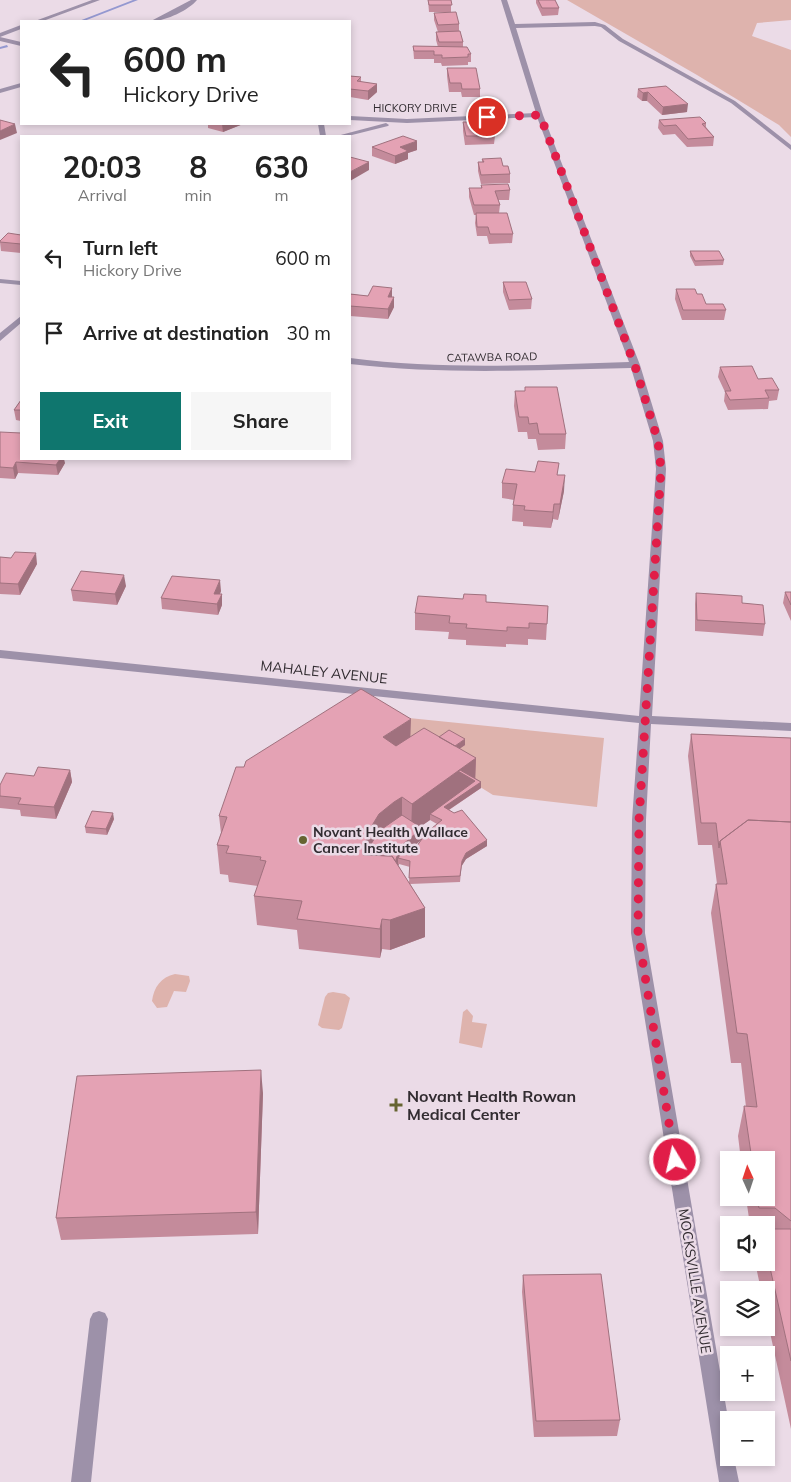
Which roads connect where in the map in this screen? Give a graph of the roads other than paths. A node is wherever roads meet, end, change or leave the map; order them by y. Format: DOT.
graph roads {
  1 [pos="97,0"];
  2 [pos="194,0"];
  3 [pos="504,0"];
  4 [pos="41,20"];
  5 [pos="156,20"];
  6 [pos="513,26"];
  7 [pos="20,27"];
  8 [pos="3,34"];
  9 [pos="20,36"];
  10 [pos="0,39"];
  11 [pos="20,44"];
  12 [pos="20,85"];
  13 [pos="0,92"];
  14 [pos="540,115"];
  15 [pos="351,118"];
  16 [pos="407,121"];
  17 [pos="344,135"];
  18 [pos="791,148"];
  19 [pos="0,281"];
  20 [pos="20,282"];
  21 [pos="20,320"];
  22 [pos="0,338"];
  23 [pos="351,361"];
  24 [pos="635,366"];
  25 [pos="0,654"];
  26 [pos="644,720"];
  27 [pos="791,727"];
  28 [pos="99,1319"];
  29 [pos="80,1482"];
  30 [pos="729,1482"];
  1 -- 4 [label="street"];
  2 -- 5 [label="street"];
  3 -- 6 [label="street, MOCKSVILLE AVENUE"];
  6 -- 14 [label="street, MOCKSVILLE AVENUE"];
  6 -- 18 [label="street"];
  7 -- 8 [label="street"];
  8 -- 9 [label="street"];
  10 -- 11 [label="street"];
  12 -- 13 [label="street"];
  14 -- 16 [label="street, HICKORY DRIVE"];
  14 -- 24 [label="street, MOCKSVILLE AVENUE"];
  15 -- 16 [label="street, HICKORY DRIVE"];
  16 -- 17 [label="street"];
  19 -- 20 [label="street"];
  21 -- 22 [label="street"];
  23 -- 24 [label="street, CATAWBA ROAD"];
  24 -- 26 [label="street, MOCKSVILLE AVENUE"];
  25 -- 26 [label="street, MAHALEY AVENUE"];
  26 -- 27 [label="street, MAHALEY AVENUE"];
  26 -- 30 [label="street, MOCKSVILLE AVENUE"];
  28 -- 29 [label="street"];
}
